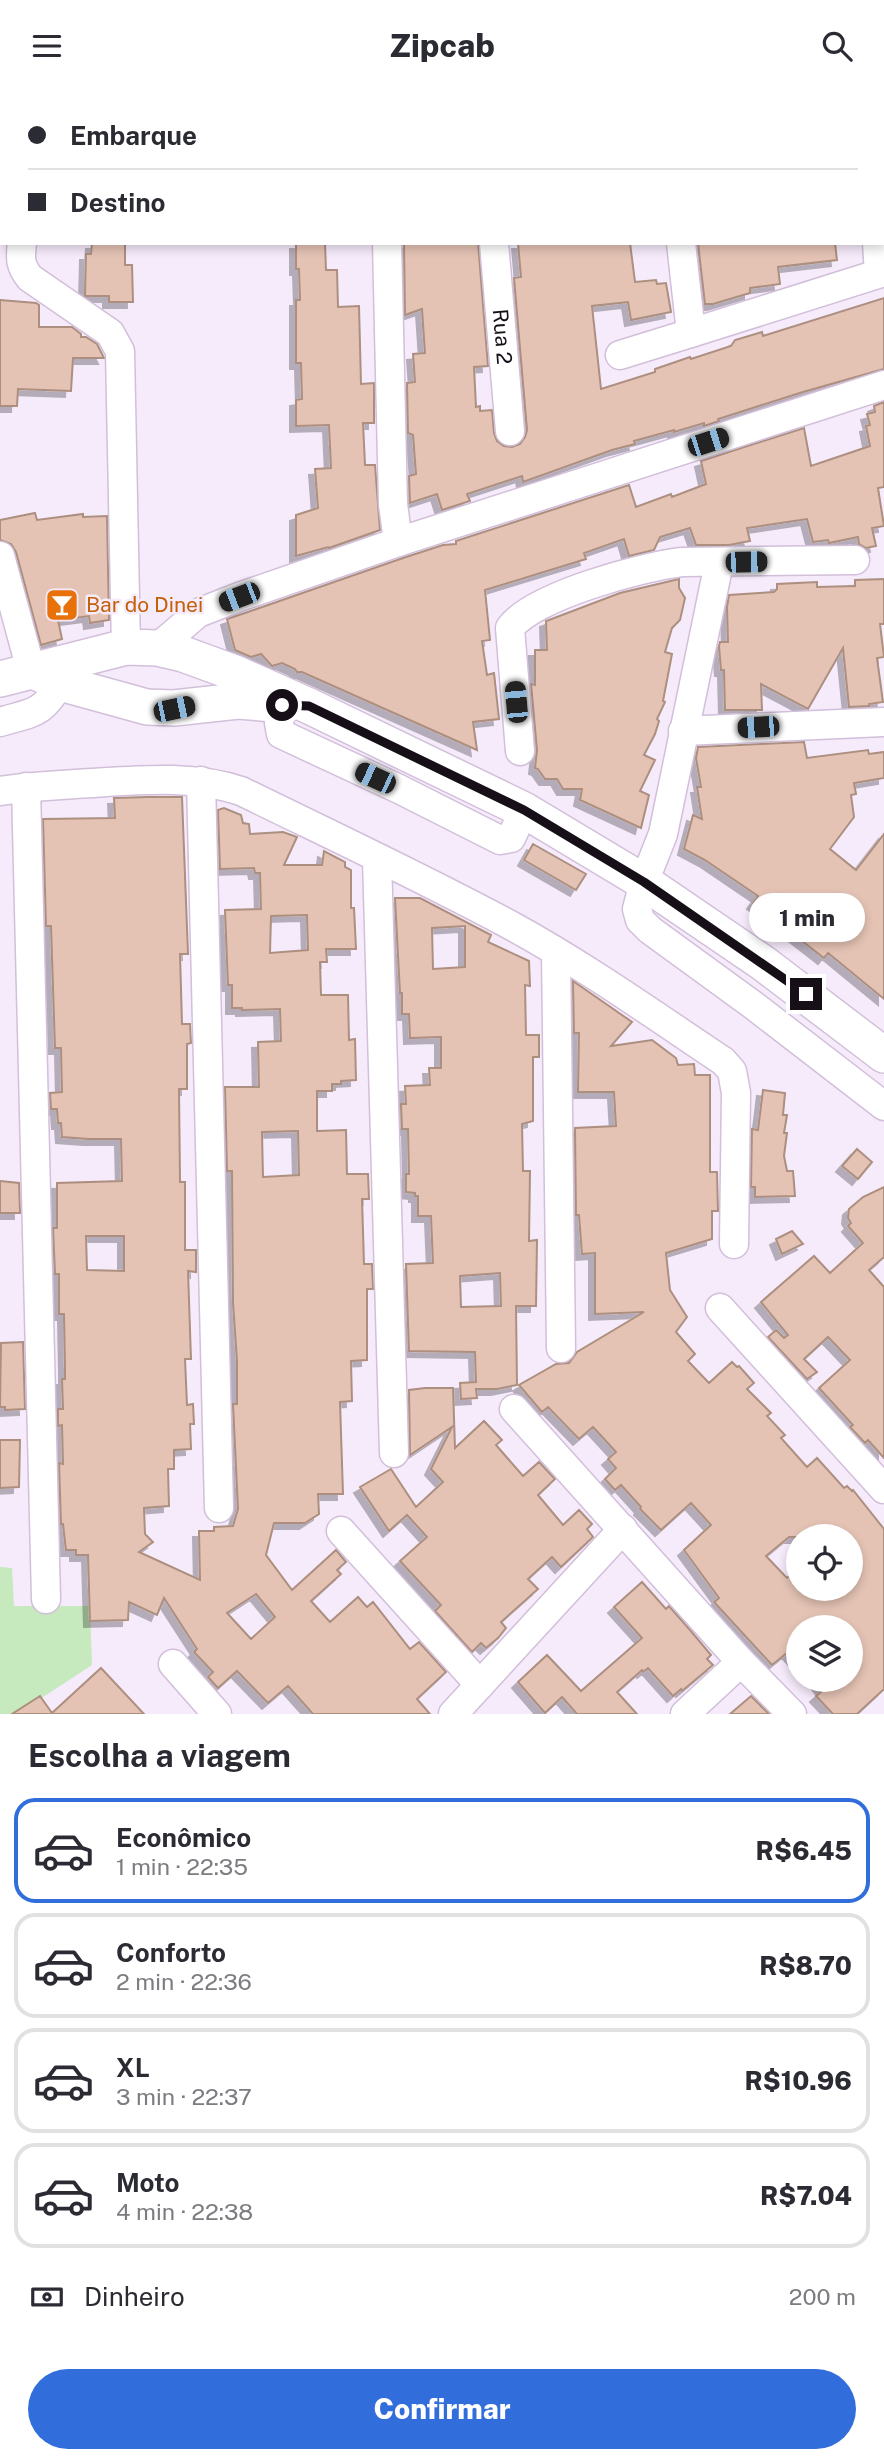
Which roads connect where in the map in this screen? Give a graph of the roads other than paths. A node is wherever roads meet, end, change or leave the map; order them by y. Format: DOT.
graph roads {
  1 [pos="22,245"];
  2 [pos="387,245"];
  3 [pos="494,245"];
  4 [pos="681,245"];
  5 [pos="877,245"];
  6 [pos="882,273"];
  7 [pos="691,333"];
  8 [pos="620,355"];
  9 [pos="884,385"];
  10 [pos="510,431"];
  11 [pos="398,542"];
  12 [pos="0,556"];
  13 [pos="855,560"];
  14 [pos="719,563"];
  15 [pos="198,613"];
  16 [pos="132,648"];
  17 [pos="199,660"];
  18 [pos="30,677"];
  19 [pos="118,701"];
  20 [pos="191,705"];
  21 [pos="296,706"];
  22 [pos="0,722"];
  23 [pos="884,722"];
  24 [pos="683,731"];
  25 [pos="520,751"];
  26 [pos="201,781"];
  27 [pos="13,789"];
  28 [pos="377,857"];
  29 [pos="644,882"];
  30 [pos="556,951"];
  31 [pos="884,1055"];
  32 [pos="884,1106"];
  33 [pos="734,1244"];
  34 [pos="720,1308"];
  35 [pos="561,1348"];
  36 [pos="514,1409"];
  37 [pos="394,1453"];
  38 [pos="884,1489"];
  39 [pos="219,1508"];
  40 [pos="623,1529"];
  41 [pos="341,1531"];
  42 [pos="46,1599"];
  43 [pos="741,1662"];
  44 [pos="173,1664"];
  45 [pos="480,1685"];
  46 [pos="217,1714"];
  47 [pos="453,1714"];
  48 [pos="685,1714"];
  49 [pos="792,1714"];
  1 -- 16 [label="street"];
  2 -- 11 [label="street"];
  3 -- 10 [label="street, Rua 2"];
  4 -- 7 [label="street"];
  5 -- 6 [label="street"];
  6 -- 7 [label="street"];
  7 -- 8 [label="street"];
  9 -- 11 [label="street"];
  11 -- 15 [label="street"];
  12 -- 18 [label="street"];
  13 -- 14 [label="street"];
  14 -- 24 [label="street"];
  14 -- 25 [label="street"];
  15 -- 16 [label="street"];
  15 -- 17 [label="street"];
  16 -- 17 [label="main road"];
  16 -- 18 [label="main road"];
  16 -- 19 [label="main road"];
  17 -- 20 [label="main road"];
  17 -- 21 [label="main road"];
  18 -- 19 [label="main road"];
  18 -- 22 [label="street"];
  19 -- 20 [label="main road"];
  20 -- 21 [label="main road"];
  21 -- 29 [label="main road"];
  23 -- 24 [label="street"];
  24 -- 29 [label="street"];
  26 -- 27 [label="street"];
  26 -- 28 [label="street"];
  26 -- 39 [label="street"];
  27 -- 42 [label="street"];
  28 -- 30 [label="street"];
  28 -- 37 [label="street"];
  29 -- 31 [label="main road"];
  29 -- 32 [label="street"];
  30 -- 33 [label="street"];
  30 -- 35 [label="street"];
  34 -- 38 [label="street"];
  36 -- 40 [label="street"];
  40 -- 43 [label="street"];
  40 -- 45 [label="street"];
  41 -- 45 [label="street"];
  43 -- 48 [label="street"];
  43 -- 49 [label="street"];
  44 -- 46 [label="street"];
  45 -- 47 [label="street"];
}
